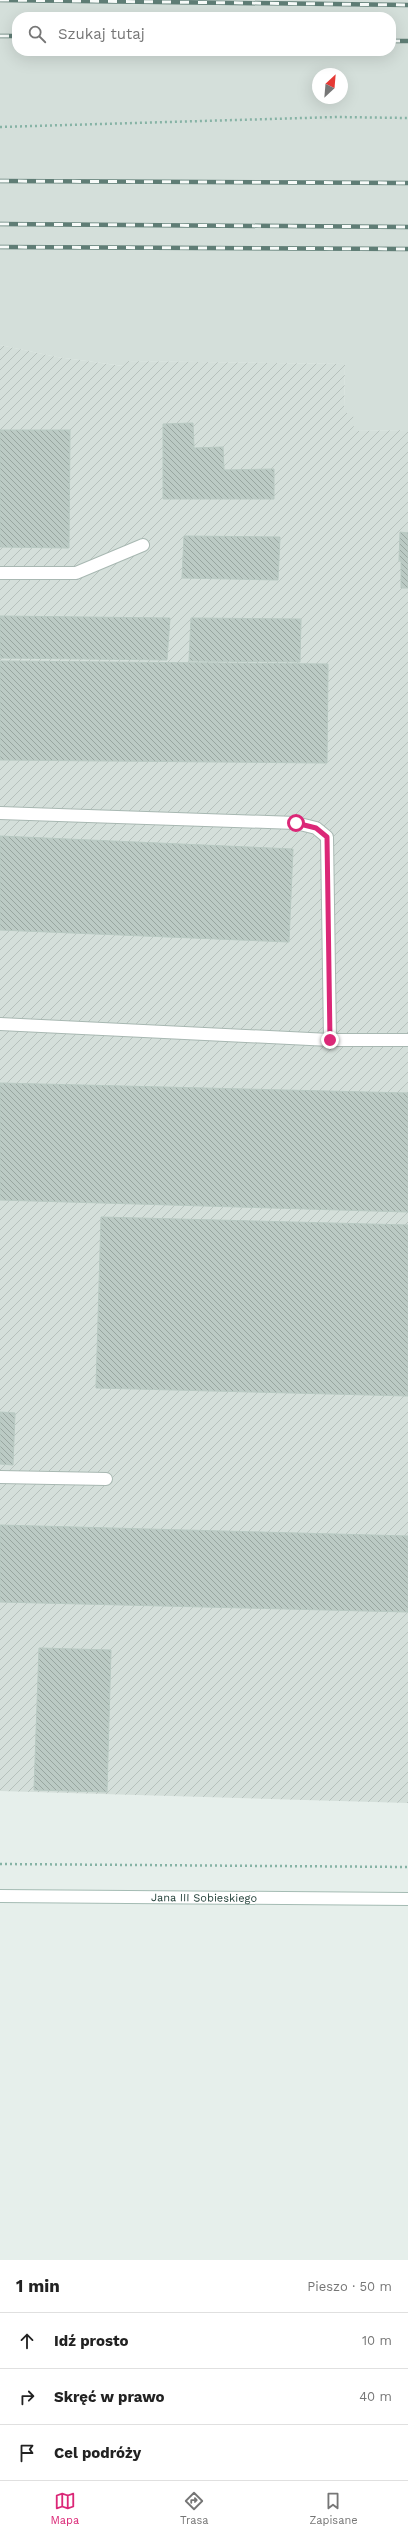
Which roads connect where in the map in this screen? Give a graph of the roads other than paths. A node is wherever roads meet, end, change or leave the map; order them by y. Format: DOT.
graph roads {
  1 [pos="143,545"];
  2 [pos="0,573"];
  3 [pos="0,813"];
  4 [pos="0,1024"];
  5 [pos="330,1040"];
  6 [pos="408,1040"];
  7 [pos="0,1477"];
  8 [pos="106,1479"];
  9 [pos="0,1896"];
  10 [pos="408,1899"];
  1 -- 2 [label="main road"];
  3 -- 5 [label="main road"];
  4 -- 5 [label="main road"];
  5 -- 6 [label="main road"];
  7 -- 8 [label="main road"];
  9 -- 10 [label="main road, Jana III Sobieskiego"];
}
